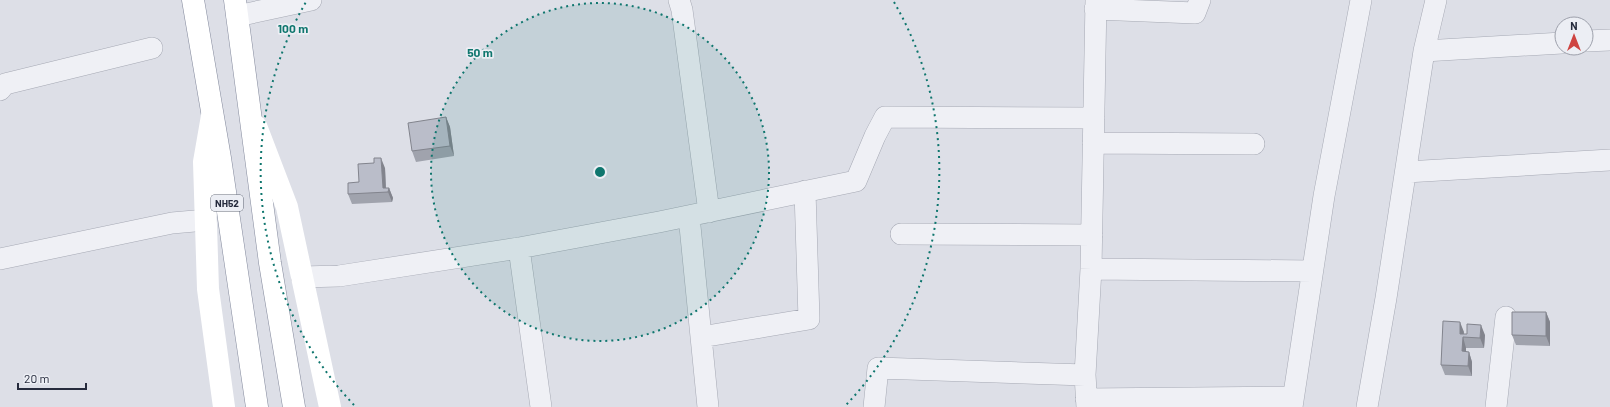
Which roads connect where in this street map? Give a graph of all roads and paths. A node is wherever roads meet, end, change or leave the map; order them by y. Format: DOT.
graph roads {
  1 [pos="193,0"];
  2 [pos="311,0"];
  3 [pos="680,0"];
  4 [pos="1200,0"];
  5 [pos="1360,0"];
  6 [pos="1436,0"];
  7 [pos="1095,5"];
  8 [pos="236,8"];
  9 [pos="1610,40"];
  10 [pos="1594,41"];
  11 [pos="1554,43"];
  12 [pos="152,48"];
  13 [pos="1424,51"];
  14 [pos="0,90"];
  15 [pos="250,110"];
  16 [pos="213,114"];
  17 [pos="1094,118"];
  18 [pos="1093,143"];
  19 [pos="1254,144"];
  20 [pos="1610,160"];
  21 [pos="1406,172"];
  22 [pos="805,191"];
  23 [pos="709,212"];
  24 [pos="689,216"];
  25 [pos="206,220"];
  26 [pos="901,234"];
  27 [pos="1092,235"];
  28 [pos="519,248"];
  29 [pos="0,259"];
  30 [pos="1092,269"];
  31 [pos="1312,271"];
  32 [pos="302,277"];
  33 [pos="1506,317"];
  34 [pos="701,337"];
  35 [pos="1085,375"];
  36 [pos="1292,402"];
  37 [pos="1087,403"];
  38 [pos="224,407"];
  39 [pos="257,407"];
  40 [pos="294,407"];
  41 [pos="330,407"];
  42 [pos="541,407"];
  43 [pos="708,407"];
  44 [pos="874,407"];
  45 [pos="1367,407"];
  46 [pos="1496,407"];
  1 -- 16 [label="main road, NH52"];
  2 -- 8 [label="street"];
  3 -- 23 [label="street"];
  4 -- 7 [label="street"];
  5 -- 31 [label="street"];
  6 -- 13 [label="street"];
  7 -- 17 [label="street"];
  8 -- 15 [label="main road"];
  9 -- 10 [label="street"];
  11 -- 13 [label="street"];
  12 -- 14 [label="street"];
  13 -- 21 [label="street"];
  15 -- 32 [label="main road"];
  15 -- 40 [label="main road"];
  16 -- 25 [label="main road"];
  16 -- 39 [label="main road, NH52"];
  17 -- 18 [label="street"];
  17 -- 22 [label="street"];
  18 -- 19 [label="street"];
  18 -- 27 [label="street"];
  20 -- 21 [label="street"];
  21 -- 45 [label="street"];
  22 -- 23 [label="street"];
  22 -- 34 [label="street"];
  23 -- 24 [label="street"];
  24 -- 28 [label="street"];
  24 -- 34 [label="street"];
  25 -- 29 [label="street"];
  25 -- 38 [label="main road"];
  26 -- 27 [label="street"];
  27 -- 30 [label="street"];
  28 -- 32 [label="street"];
  28 -- 42 [label="street"];
  30 -- 31 [label="street"];
  30 -- 35 [label="street"];
  31 -- 36 [label="street"];
  32 -- 41 [label="main road"];
  33 -- 46 [label="street"];
  34 -- 43 [label="street"];
  35 -- 37 [label="street"];
  35 -- 44 [label="street"];
  36 -- 37 [label="street"];
}
